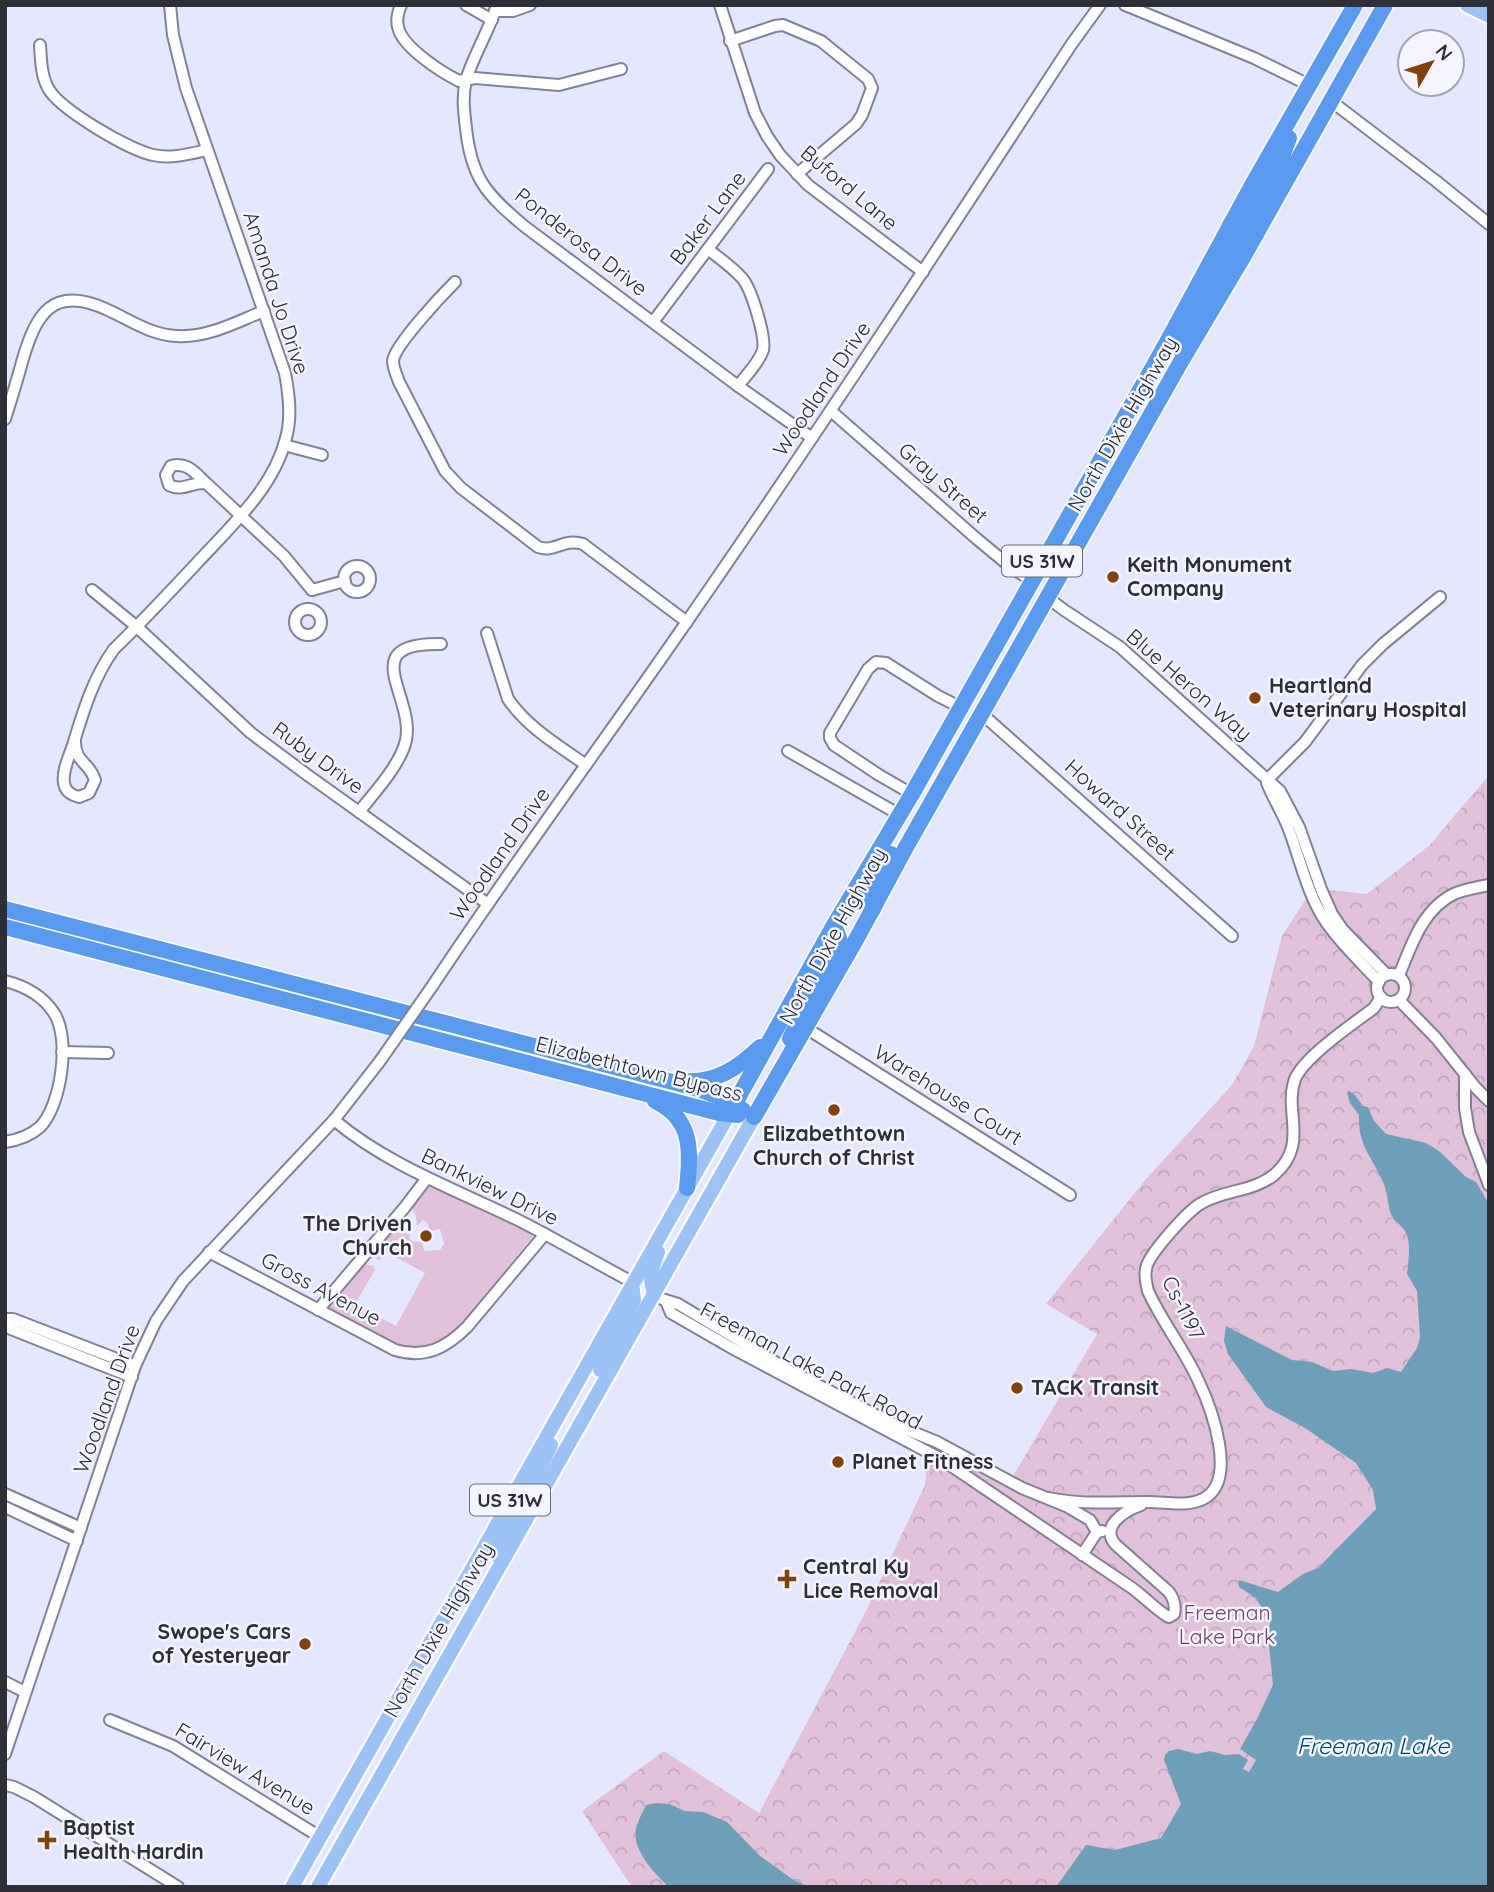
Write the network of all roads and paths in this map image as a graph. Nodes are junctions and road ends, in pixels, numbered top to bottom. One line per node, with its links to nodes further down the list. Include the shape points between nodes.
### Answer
1 (170, 5): 20 (street, Amanda Jo Drive, via 177,57)
2 (401, 5): 16 (street, via 397,25 403,40 457,80)
3 (466, 5): 11 (street)
4 (530, 5): 11 (street)
5 (720, 5): 13 (street, Buford Lane)
6 (1100, 5): 27 (street, Woodland Drive)
7 (1125, 5): 17 (street)
8 (1355, 5): 17 (highway, North Dixie Highway / US 31W)
9 (1385, 5): 18 (highway, North Dixie Highway / US 31W)
10 (1467, 5): 12 (main road)
11 (495, 12): 16 (street, Ponderosa Drive)
12 (1489, 16)
13 (730, 41): 22 (street, Buford Lane, via 755,113 773,146); 22 (street, via 783,25 821,41 869,79 873,88 856,124)
14 (40, 45): 20 (street, via 47,87 78,117 153,155)
15 (621, 69): 16 (street, via 559,85)
16 (466, 81): 30 (street, Ponderosa Drive, via 468,150 481,183 524,226)
17 (1309, 85): 19 (highway, North Dixie Highway / US 31W)
18 (1331, 101): 23 (street); 26 (highway, North Dixie Highway / US 31W)
19 (1298, 105): 24 (highway, North Dixie Highway / US 31W); 26 (highway, via 1271,183 1243,232)
20 (207, 149): 29 (street, Amanda Jo Drive)
21 (768, 169): 25 (street, Baker Lane)
22 (797, 174): 27 (street, Buford Lane)
23 (1489, 224)
24 (1230, 225): 31 (highway, North Dixie Highway / US 31W); 33 (highway, via 1231,249 1184,339)
25 (708, 249): 30 (street, Baker Lane); 32 (street, via 741,276 762,331 762,353)
26 (1242, 259): 33 (highway, North Dixie Highway / US 31W)
27 (923, 272): 34 (street, Woodland Drive)
28 (455, 282): 48 (street, via 399,346 393,361 399,383 444,471 538,547 567,541 583,544)
29 (264, 312): 35 (street, via 211,332 179,336 152,331 87,302 61,302 35,324); 37 (street, Amanda Jo Drive, via 288,388 289,424)
30 (653, 322): 32 (street, Ponderosa Drive)
31 (1166, 344): 41 (highway, North Dixie Highway / US 31W); 46 (highway, via 1158,378 1054,569)
32 (738, 386): 36 (street, Ponderosa Drive)
33 (1161, 397): 46 (highway, North Dixie Highway / US 31W)
34 (831, 411): 36 (street, Woodland Drive); 41 (street, Gray Street, via 977,539)
35 (5, 419)
36 (812, 438): 48 (street, Woodland Drive)
37 (284, 445): 38 (street); 40 (street, Amanda Jo Drive, via 264,486)
38 (322, 455)
39 (206, 483): 40 (street)
40 (241, 514): 44 (street); 49 (street, Amanda Jo Drive)
41 (1031, 580): 52 (highway, North Dixie Highway / US 31W); 62 (highway, via 1037,598 947,761)
42 (345, 581): 44 (street)
43 (92, 590): 49 (street, Ruby Drive)
44 (312, 590): 47 (street)
45 (1440, 597): 58 (street, via 1362,665 1305,742)
46 (1048, 598): 53 (highway, North Dixie Highway / US 31W); 58 (street, Blue Heron Way, via 1120,648)
47 (309, 609)
48 (687, 622): 57 (street, Woodland Drive)
49 (137, 627): 54 (street, Amanda Jo Drive, via 102,666); 60 (street, Ruby Drive, via 251,733)
50 (487, 633): 57 (street, via 514,708)
51 (441, 644): 60 (street, via 412,645 395,658 406,741)
52 (960, 707): 56 (highway, North Dixie Highway / US 31W); 59 (street, via 880,662 871,665 839,716 829,735 834,745)
53 (982, 714): 62 (highway, North Dixie Highway / US 31W); 69 (street, Howard Street)
54 (75, 739): 54 (street, Amanda Jo Drive, via 63,779 68,792 79,797 89,793 95,780 75,752)
55 (788, 751): 61 (street)
56 (930, 762): 59 (highway, North Dixie Highway / US 31W); 66 (highway, via 926,791 867,895)
57 (586, 765): 64 (street, Woodland Drive)
58 (1266, 780): 70 (street, Blue Heron Way, via 1280,791 1298,827 1332,914)
59 (912, 794): 61 (highway, North Dixie Highway / US 31W)
60 (359, 812): 64 (street, Ruby Drive)
61 (900, 814): 67 (highway, North Dixie Highway / US 31W)
62 (921, 821): 66 (highway, North Dixie Highway / US 31W)
63 (1489, 885): 70 (street, via 1439,904 1420,929 1400,973)
64 (488, 904): 85 (street, Woodland Drive, bridge)
65 (5, 909): 80 (highway, Elizabethtown Bypass)
66 (873, 909): 74 (highway, North Dixie Highway / US 31W)
67 (834, 925): 75 (highway, North Dixie Highway / US 31W); 78 (highway, via 837,946 791,1034)
68 (5, 927): 81 (highway, Elizabethtown Bypass)
69 (1232, 936)
70 (1387, 978): 72 (street, via 1378,992); 73 (street, via 1402,980 1405,986)
71 (5, 981): 76 (street, via 33,992 54,1013)
72 (1381, 998): 73 (street); 105 (street, Cs-1197, via 1296,1078 1294,1138 1282,1166 1261,1183 1199,1205 1171,1232 1147,1266 1152,1300 1208,1402 1221,1464 1218,1482 1201,1500)
73 (1399, 1000): 79 (street)
74 (806, 1028): 78 (highway, North Dixie Highway / US 31W); 90 (street, Warehouse Court)
75 (772, 1035): 80 (highway, via 744,1062 720,1076 693,1082); 83 (highway, US 31W)
76 (62, 1052): 77 (street); 86 (street, via 57,1091 48,1115 32,1134)
77 (108, 1053)
78 (787, 1061): 84 (highway, North Dixie Highway / US 31W)
79 (1465, 1074): 82 (street); 88 (street, via 1469,1132)
80 (646, 1075): 83 (highway, Elizabethtown Bypass, via 705,1092)
81 (630, 1090): 83 (highway, Elizabethtown Bypass, via 719,1113); 89 (highway, via 664,1106 681,1122 689,1147)
82 (1489, 1101)
83 (732, 1109): 84 (highway, Elizabethtown Bypass); 89 (main road, North Dixie Highway / US 31W)
84 (754, 1118): 94 (main road, North Dixie Highway / US 31W)
85 (334, 1120): 87 (street, Bankview Drive, via 391,1160); 92 (street, Woodland Drive)
86 (5, 1142)
87 (427, 1178): 91 (street, Bankview Drive); 95 (street)
88 (1489, 1185)
89 (686, 1190): 93 (main road, North Dixie Highway / US 31W); 94 (main road, via 686,1205 653,1266 650,1282)
90 (1070, 1195)
91 (545, 1234): 93 (street, Bankview Drive); 95 (street, Gross Avenue, via 455,1339 433,1351 395,1350)
92 (209, 1252): 95 (street, Gross Avenue); 99 (street, Woodland Drive, via 156,1321)
93 (634, 1283): 98 (main road, North Dixie Highway / US 31W); 100 (main road, via 634,1300 594,1381)
94 (660, 1297): 100 (main road, North Dixie Highway / US 31W); 103 (street, Freeman Lake Park Road, via 787,1369); 112 (street, Freeman Lake Park Road, via 671,1313 730,1347 942,1459)
95 (318, 1310)
96 (5, 1319): 99 (street)
97 (5, 1325): 99 (street)
98 (590, 1360): 101 (main road, North Dixie Highway / US 31W); 104 (main road, via 592,1370 534,1481)
99 (134, 1371): 107 (street, Woodland Drive)
100 (596, 1395): 104 (main road, North Dixie Highway / US 31W)
101 (517, 1488): 111 (main road, North Dixie Highway / US 31W); 114 (main road, via 518,1506 452,1635)
102 (5, 1494): 107 (street)
103 (1048, 1498): 105 (street, Cs-1197); 109 (street, via 1090,1520)
104 (537, 1500): 114 (main road, North Dixie Highway / US 31W)
105 (1147, 1502): 108 (street, via 1132,1508)
106 (5, 1507): 110 (street)
107 (81, 1528): 110 (street, Woodland Drive)
108 (1111, 1528): 109 (street); 112 (street, Freeman Lake Park Road, via 1116,1545 1169,1592 1174,1614 1164,1616)
109 (1097, 1532): 112 (street)
110 (77, 1541): 116 (street, Woodland Drive)
111 (486, 1544): 113 (main road, North Dixie Highway / US 31W); 114 (main road, via 486,1557 446,1630 443,1641)
112 (1082, 1555)
113 (429, 1644): 118 (main road, North Dixie Highway / US 31W); 120 (main road, via 430,1670 380,1761)
114 (451, 1651): 120 (main road, North Dixie Highway / US 31W)
115 (5, 1682): 116 (street)
116 (25, 1692): 119 (street, Woodland Drive)
117 (110, 1720): 122 (street, Fairview Avenue, via 189,1755)
118 (378, 1735): 122 (main road, North Dixie Highway / US 31W); 125 (main road, via 377,1745)
119 (5, 1754)
120 (381, 1775): 126 (main road, North Dixie Highway / US 31W)
121 (5, 1785): 123 (street, via 34,1797)
122 (320, 1837): 124 (main road, North Dixie Highway / US 31W)
123 (178, 1887)
124 (292, 1887)
125 (303, 1887)
126 (318, 1887)

